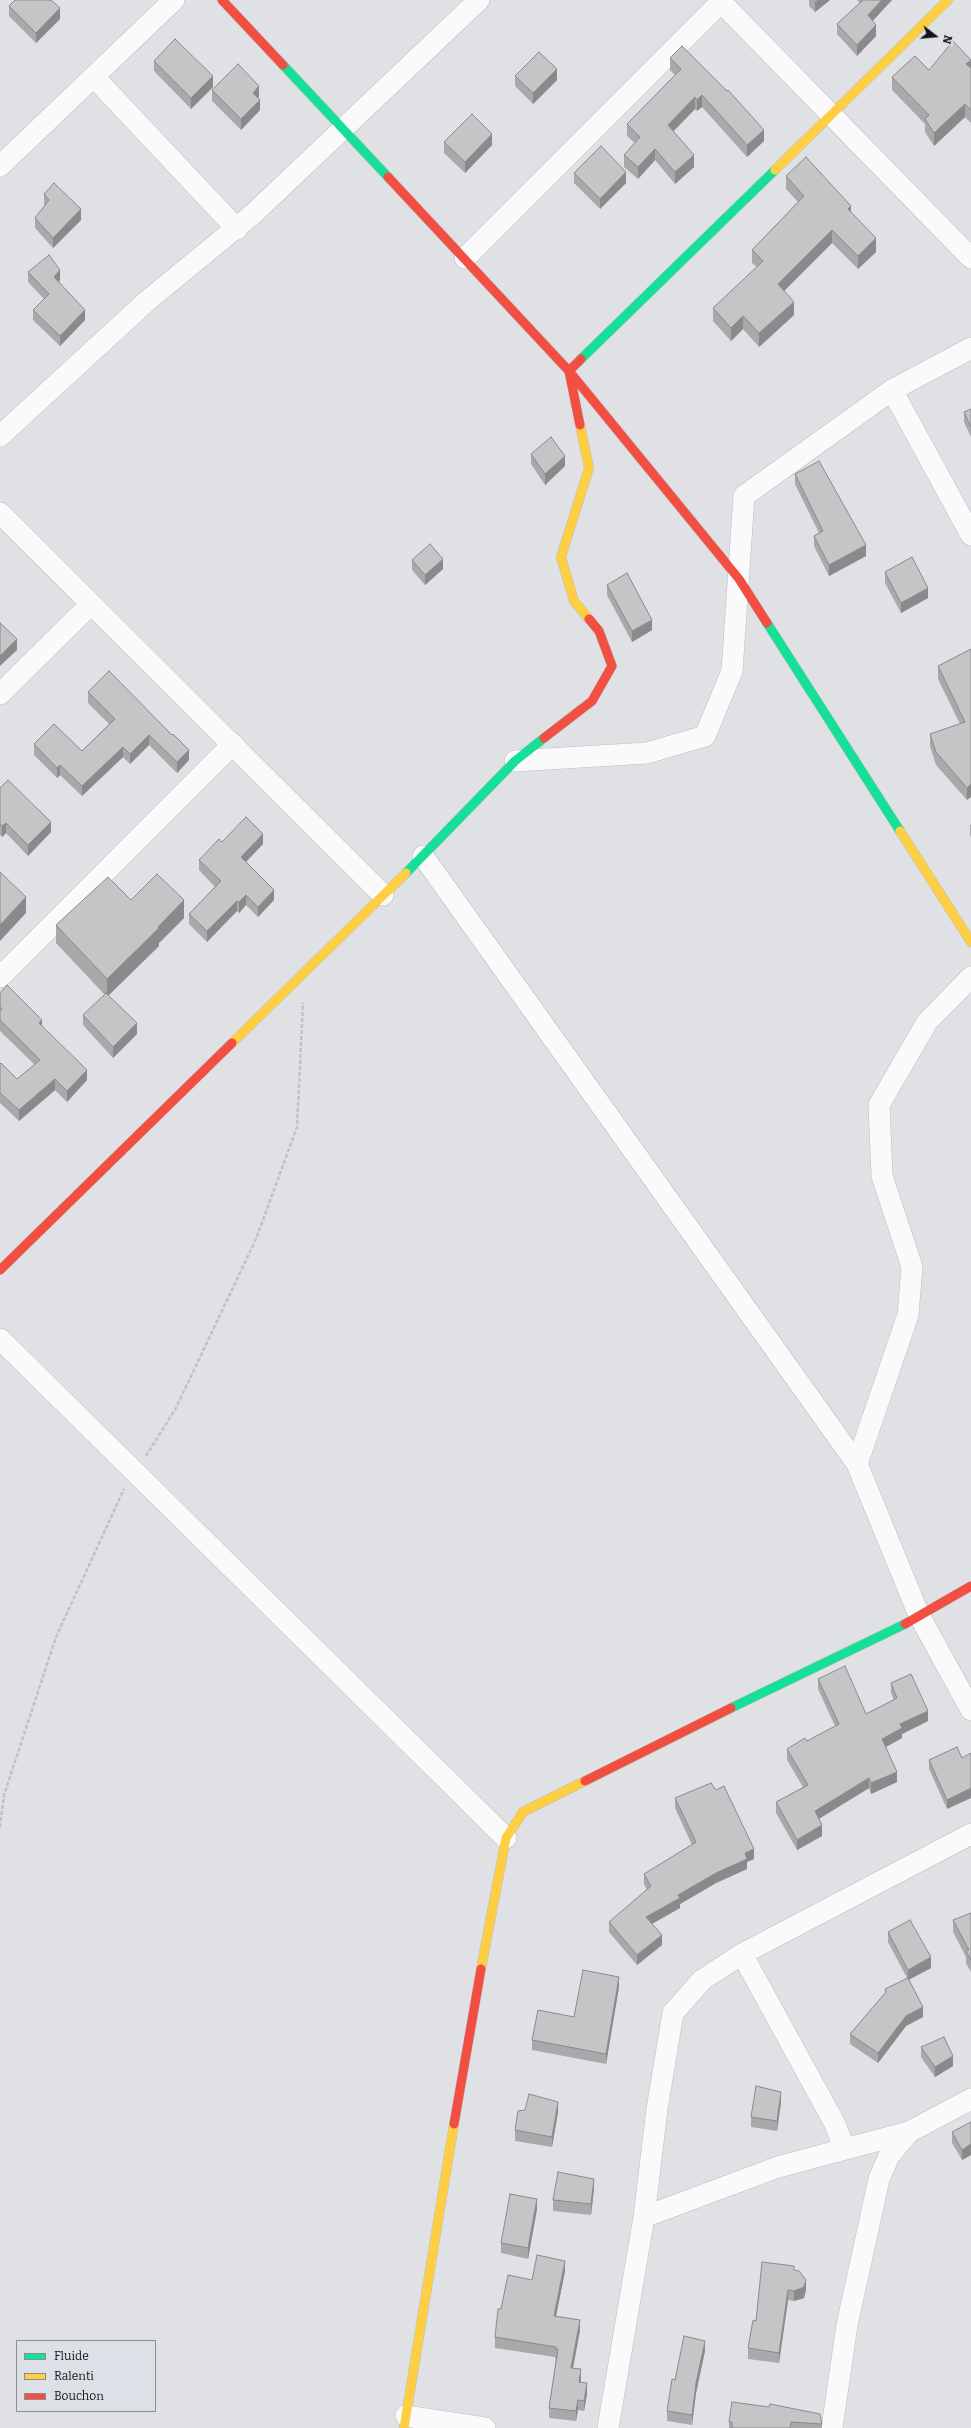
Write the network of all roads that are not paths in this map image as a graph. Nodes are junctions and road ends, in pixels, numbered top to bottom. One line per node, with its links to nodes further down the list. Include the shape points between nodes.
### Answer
1 (174, 0): 6 (street)
2 (222, 0): 8 (street)
3 (479, 0): 8 (street)
4 (948, 0): 7 (street)
5 (720, 1): 7 (street); 11 (street)
6 (94, 77): 9 (street); 10 (street)
7 (831, 114): 12 (street); 14 (street)
8 (344, 128): 10 (street); 11 (street)
9 (0, 166)
10 (237, 229): 16 (street, via 147,301)
11 (465, 258): 14 (street)
12 (971, 258)
13 (971, 348): 15 (street)
14 (569, 370): 19 (street); 23 (street, via 589,468 560,557 574,601 599,630 612,666 592,701)
15 (892, 390): 18 (street); 19 (street, via 744,496)
16 (0, 436)
17 (0, 513): 20 (street)
18 (971, 536)
19 (739, 580): 23 (street, via 732,671 705,736 647,752); 26 (street)
20 (90, 605): 21 (street); 22 (street)
21 (0, 694)
22 (233, 744): 25 (street); 27 (street)
23 (515, 761): 24 (street)
24 (423, 856): 25 (street); 31 (street)
25 (383, 895): 29 (street)
26 (971, 942)
27 (0, 977)
28 (971, 977): 31 (street, via 926,1022 879,1105 882,1176 912,1267 908,1315)
29 (0, 1270)
30 (0, 1339): 36 (street)
31 (857, 1464): 33 (street)
32 (971, 1586): 33 (street)
33 (919, 1615): 34 (street); 36 (street, via 523,1812)
34 (971, 1710)
35 (971, 1834): 37 (street)
36 (506, 1838): 42 (street, via 462,2077)
37 (742, 1954): 40 (street, via 831,2117); 41 (street, via 702,1980 673,2013)
38 (971, 2099): 39 (street)
39 (909, 2132): 40 (street); 45 (street, via 889,2156 879,2179 847,2324)
40 (844, 2148): 41 (street, via 778,2167)
41 (644, 2217): 44 (street)
42 (405, 2422): 43 (street)
43 (485, 2428)
44 (608, 2428)
45 (832, 2428)

